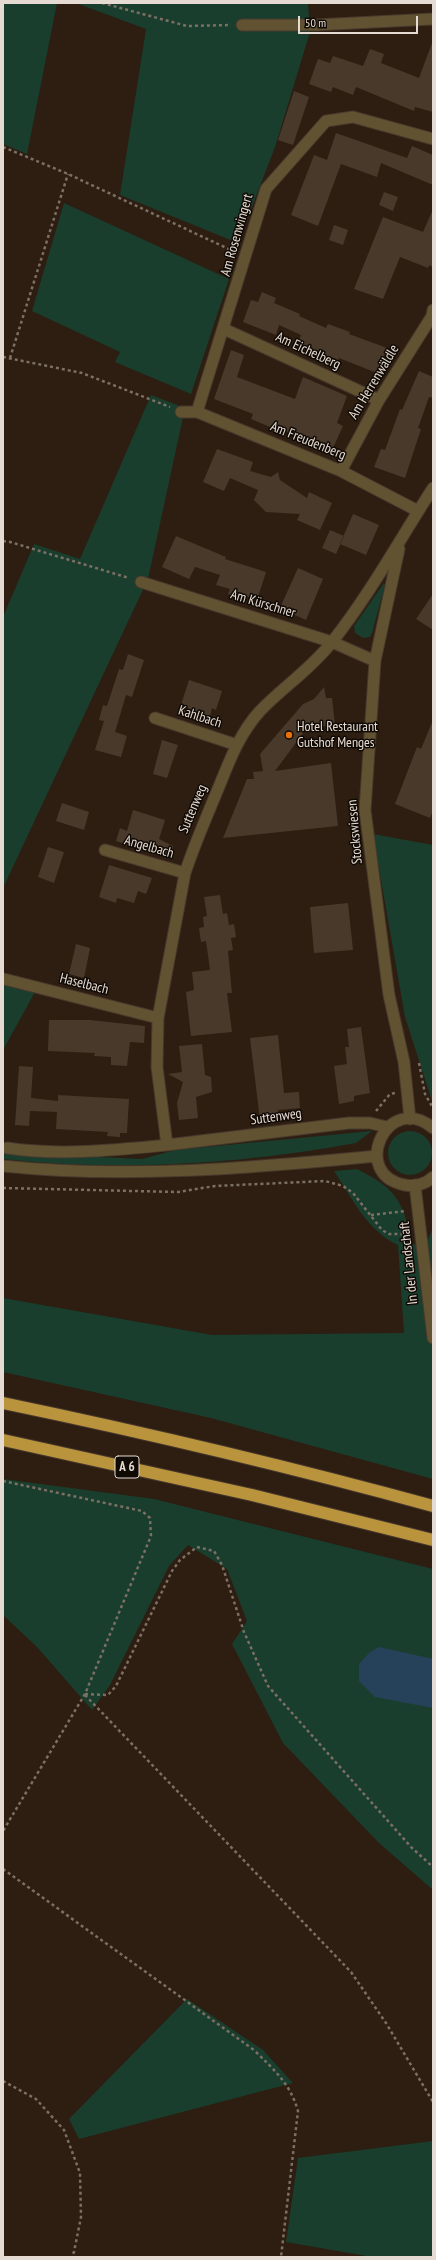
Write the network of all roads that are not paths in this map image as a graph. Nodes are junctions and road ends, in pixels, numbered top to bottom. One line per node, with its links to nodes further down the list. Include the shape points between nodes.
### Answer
1 (433, 19): 2 (street, via 315,25)
2 (242, 25)
3 (433, 139): 5 (street, Am Rosenwingert, via 353,118 326,121 266,189)
4 (433, 310): 6 (street, Am Herrenwäldle, via 432,316)
5 (224, 329): 6 (street, Am Eichelberg); 8 (street, Am Rosenwingert)
6 (379, 400): 9 (street, Am Herrenwäldle)
7 (181, 412): 8 (street, Am Freudenberg)
8 (197, 412): 9 (street, Am Freudenberg)
9 (341, 471): 11 (street, Am Freudenberg)
10 (433, 488): 11 (street)
11 (418, 511): 12 (street)
12 (400, 543): 14 (street, Suttenweg); 15 (street, Stockswiesen)
13 (141, 582): 14 (street, Am Kürschner)
14 (332, 642): 15 (street, Am Kürschner); 17 (street, Suttenweg, via 260,711)
15 (375, 661): 22 (street, Stockswiesen, via 365,810 389,995 404,1062)
16 (155, 718): 17 (street, Kahlbach)
17 (236, 745): 19 (street, Suttenweg, via 192,852)
18 (105, 850): 19 (street, Angelbach)
19 (186, 873): 21 (street, Suttenweg)
20 (4, 980): 21 (street, Haselbach)
21 (158, 1018): 25 (street, Suttenweg, via 157,1067)
22 (410, 1119): 23 (street, via 398,1121); 24 (street, via 419,1120)
23 (387, 1127): 25 (street, Suttenweg, via 370,1123 349,1123); 27 (street, via 376,1147)
24 (433, 1128)
25 (167, 1145): 26 (street, Suttenweg, via 109,1151 28,1151)
26 (7, 1148)
27 (377, 1156): 28 (street, via 175,1171 83,1172); 30 (street, via 381,1170 388,1178 398,1184)
28 (3, 1166)
29 (433, 1177): 30 (street)
30 (415, 1185): 31 (street, In der Landschaft)
31 (433, 1338)
32 (3, 1403): 34 (highway, via 158,1436)
33 (3, 1440): 35 (highway, A 6, via 252,1495)
34 (433, 1506)
35 (429, 1539)

